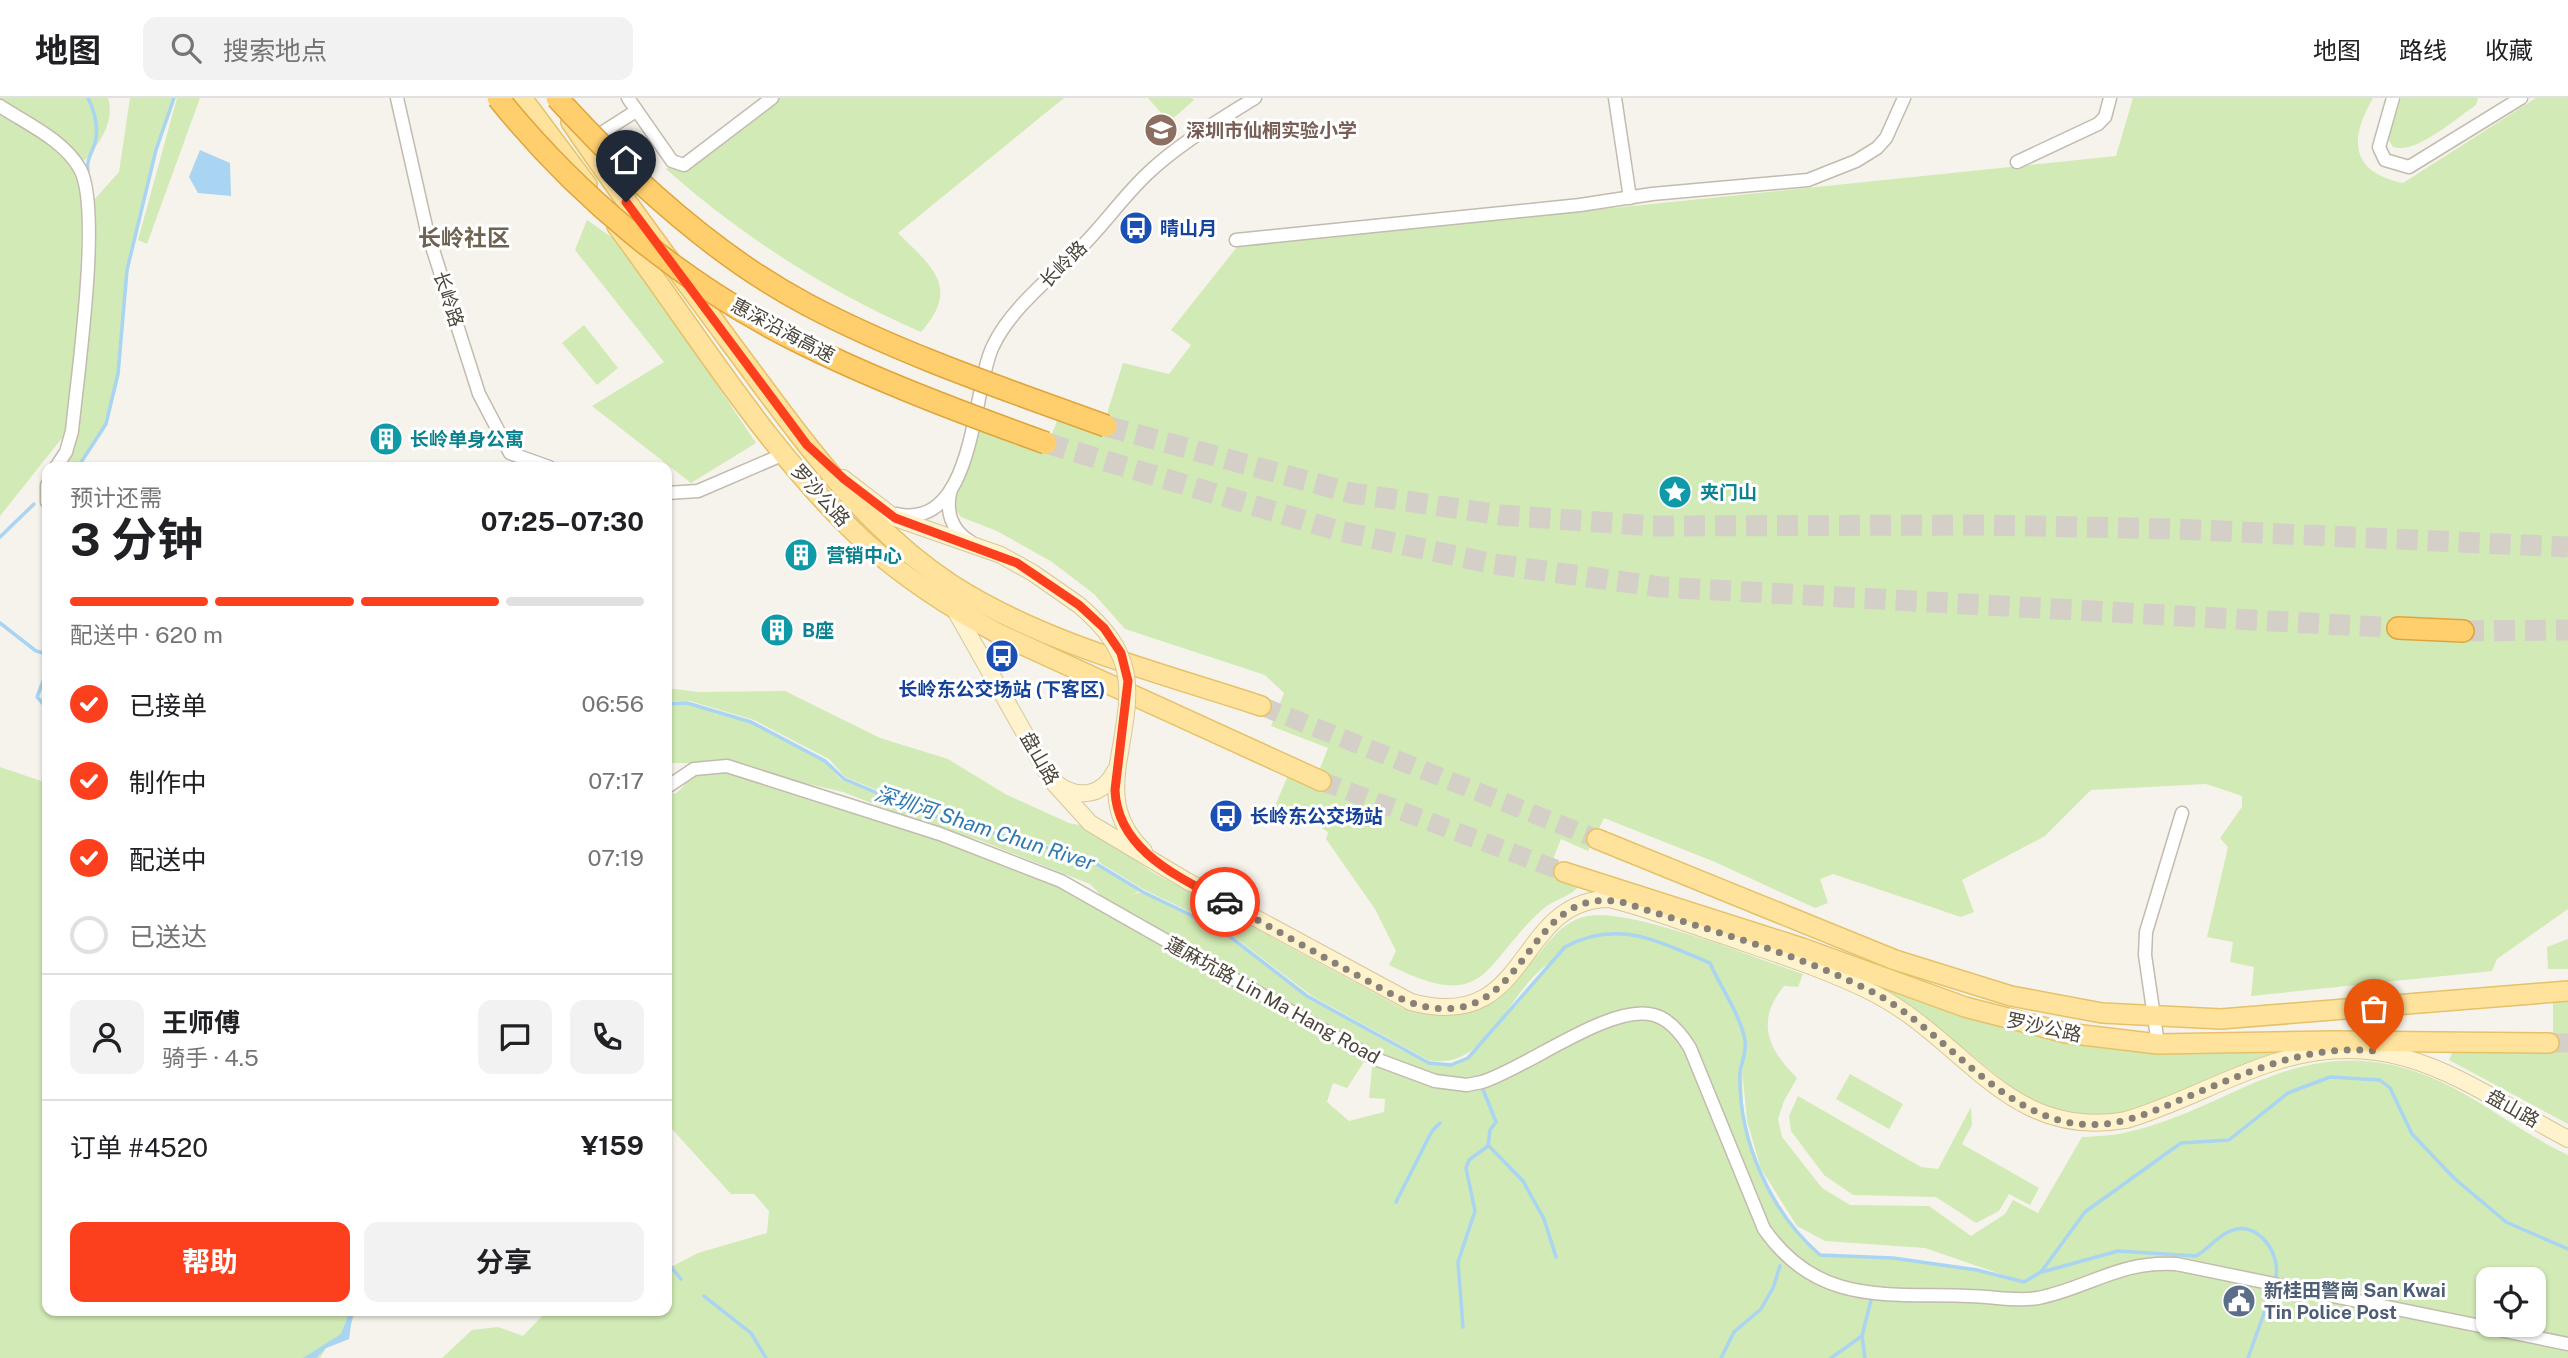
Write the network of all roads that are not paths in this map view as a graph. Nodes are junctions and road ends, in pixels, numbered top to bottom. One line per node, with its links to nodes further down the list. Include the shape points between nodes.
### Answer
1 (397, 98): 24 (street, 长岭路, via 427,231 479,394 510,453)
2 (498, 98): 20 (highway, 惠深沿海高速, bridge, via 527,135 588,195 663,256 744,311 845,363)
3 (522, 98): 22 (main road, 罗沙公路)
4 (556, 98): 15 (main road, 罗沙公路); 19 (highway, 惠深沿海高速, bridge, via 683,218 761,277 805,303 942,365)
5 (628, 98): 14 (street)
6 (772, 98): 14 (street, via 684,165 672,161)
7 (1255, 98): 25 (street, 长岭路, via 1147,174 1000,334 987,359 977,420)
8 (1615, 98): 17 (street)
9 (1904, 98): 17 (street, via 1877,148 1824,176)
10 (2110, 98): 16 (street, via 2098,124)
11 (2393, 98): 12 (street, via 2379,147 2392,165 2409,167)
12 (2521, 98)
13 (0, 106): 23 (street, via 61,147 79,167 88,192 86,290 72,431)
14 (636, 111): 15 (street)
15 (585, 143): 21 (main road, 罗沙公路)
16 (2017, 162)
17 (1630, 198): 18 (street)
18 (1236, 240)
19 (1107, 426)
20 (1046, 443)
21 (807, 445): 27 (main road); 32 (main road, 罗沙公路, via 848,496 891,538 987,605 1057,636)
22 (784, 454): 26 (street, via 698,491); 29 (main road, 罗沙公路, via 809,486 869,545)
23 (59, 462)
24 (535, 462)
25 (952, 485): 27 (street, 长岭路, via 919,514 904,515); 28 (street, 长岭路, via 948,507 955,527 966,539)
26 (672, 493)
27 (878, 506): 28 (main road, via 903,522)
28 (992, 552): 33 (main road, 盘山路, bridge, via 1025,568 1079,605 1113,640 1126,667 1127,704)
29 (949, 605): 34 (main road, 盘山路, via 965,623); 35 (main road, 罗沙公路, via 1034,650)
30 (2398, 628): 31 (highway)
31 (2463, 631)
32 (1262, 706)
33 (1118, 764): 34 (main road, via 1108,784 1087,794 1071,792); 39 (main road, 盘山路, via 1116,804 1123,826 1141,848)
34 (1051, 780): 39 (main road, 盘山路, via 1090,823)
35 (1321, 781)
36 (672, 784): 46 (street, 蓮麻坑路 Lin Ma Hang Road, via 694,769 727,766 989,852 1060,881 1373,1058 1435,1081 1482,1082 1602,1023 1631,1014 1655,1015 1690,1048 1764,1229 1780,1252 1809,1276 1830,1284 1884,1294 2031,1299 2147,1263 2176,1265)
37 (2182, 813): 42 (street, via 2146,932)
38 (1597, 839): 42 (main road, 罗沙公路, via 1944,977 2011,996)
39 (1172, 872): 45 (main road, 盘山路, via 1390,993 1433,1008 1452,1009 1491,994 1518,969 1562,912 1592,900 1625,903 1820,969 1876,995 1924,1024 2018,1103 2039,1114 2080,1124 2126,1120 2274,1062 2330,1050 2389,1053 2451,1074)
40 (1564, 872): 44 (main road, 罗沙公路, via 2004,1018 2095,1038)
41 (2568, 991): 42 (main road, 罗沙公路, via 2300,1015)
42 (2153, 1018): 44 (street)
43 (2549, 1043): 44 (main road, 罗沙公路)
44 (2158, 1044)
45 (2568, 1139)
46 (2568, 1345)

